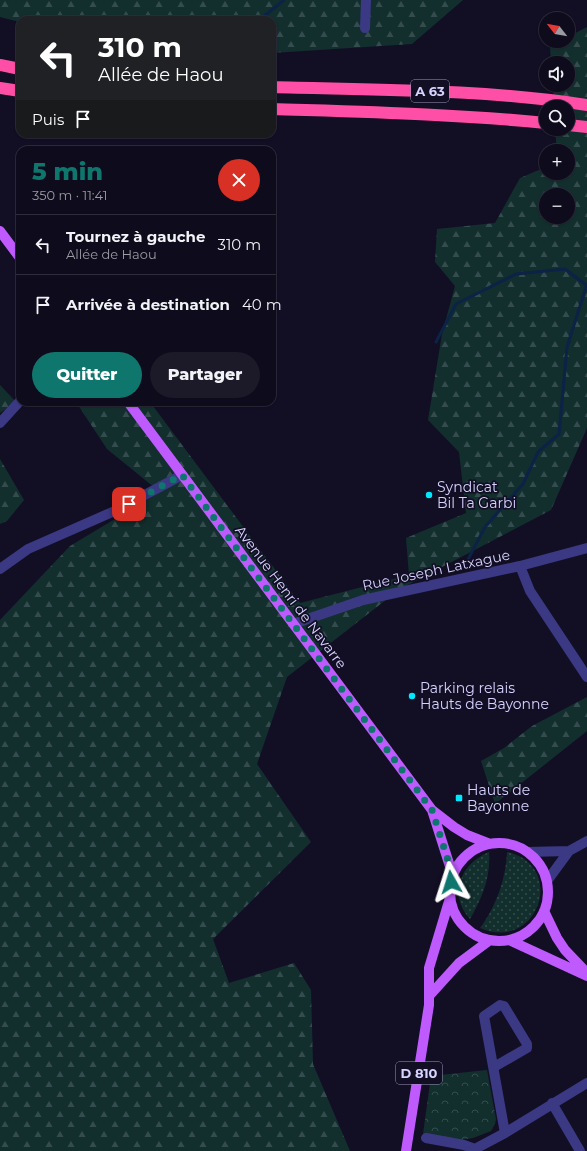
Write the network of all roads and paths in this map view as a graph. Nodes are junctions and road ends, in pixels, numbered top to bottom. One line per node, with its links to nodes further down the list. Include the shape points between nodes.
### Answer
1 (366, 0): 2 (street)
2 (365, 28)
3 (0, 65): 4 (highway)
4 (16, 68)
5 (276, 87): 8 (highway, A 63, via 510,96)
6 (0, 88): 7 (highway)
7 (16, 90)
8 (587, 105)
9 (276, 110): 10 (highway, A 63, via 430,114)
10 (539, 122)
11 (575, 126): 12 (highway)
12 (587, 128)
13 (0, 231): 14 (main road)
14 (16, 253)
15 (16, 405): 17 (street)
16 (131, 406): 18 (main road, Avenue Henri de Navarre)
17 (0, 423)
18 (182, 475): 21 (street, via 117,510 28,549); 22 (main road, Avenue Henri de Navarre)
19 (587, 548): 20 (street, Rue Joseph Latxague)
20 (520, 566): 22 (street, Rue Joseph Latxague, via 363,600); 23 (street, via 530,591)
21 (0, 569)
22 (294, 624): 24 (main road, Avenue Henri de Navarre)
23 (587, 677)
24 (432, 810): 26 (main road, Avenue Henri de Navarre, via 467,835); 29 (main road, Avenue Henri de Navarre)
25 (587, 841): 27 (street)
26 (490, 844): 28 (main road, via 503,843); 29 (main road, via 474,850 461,861)
27 (569, 851): 28 (street); 30 (street)
28 (527, 852): 30 (main road, via 543,870)
29 (453, 876): 31 (main road)
30 (547, 881): 32 (main road)
31 (450, 896): 33 (main road, via 459,921 469,931); 36 (main road, D 810, via 429,968)
32 (544, 911): 34 (main road, via 536,924 524,934); 35 (main road, via 565,950)
33 (490, 940): 34 (main road); 36 (main road, via 459,963)
34 (509, 940): 35 (main road)
35 (587, 975)
36 (430, 995): 43 (main road, D 810)
37 (494, 1067): 37 (street, via 484,1016 500,1005 504,1006 527,1048); 40 (street)
38 (587, 1083): 39 (street)
39 (552, 1103): 40 (street); 44 (street)
40 (505, 1133): 42 (street)
41 (426, 1138): 42 (street, via 464,1145)
42 (475, 1150)
43 (406, 1151)
44 (580, 1151)

